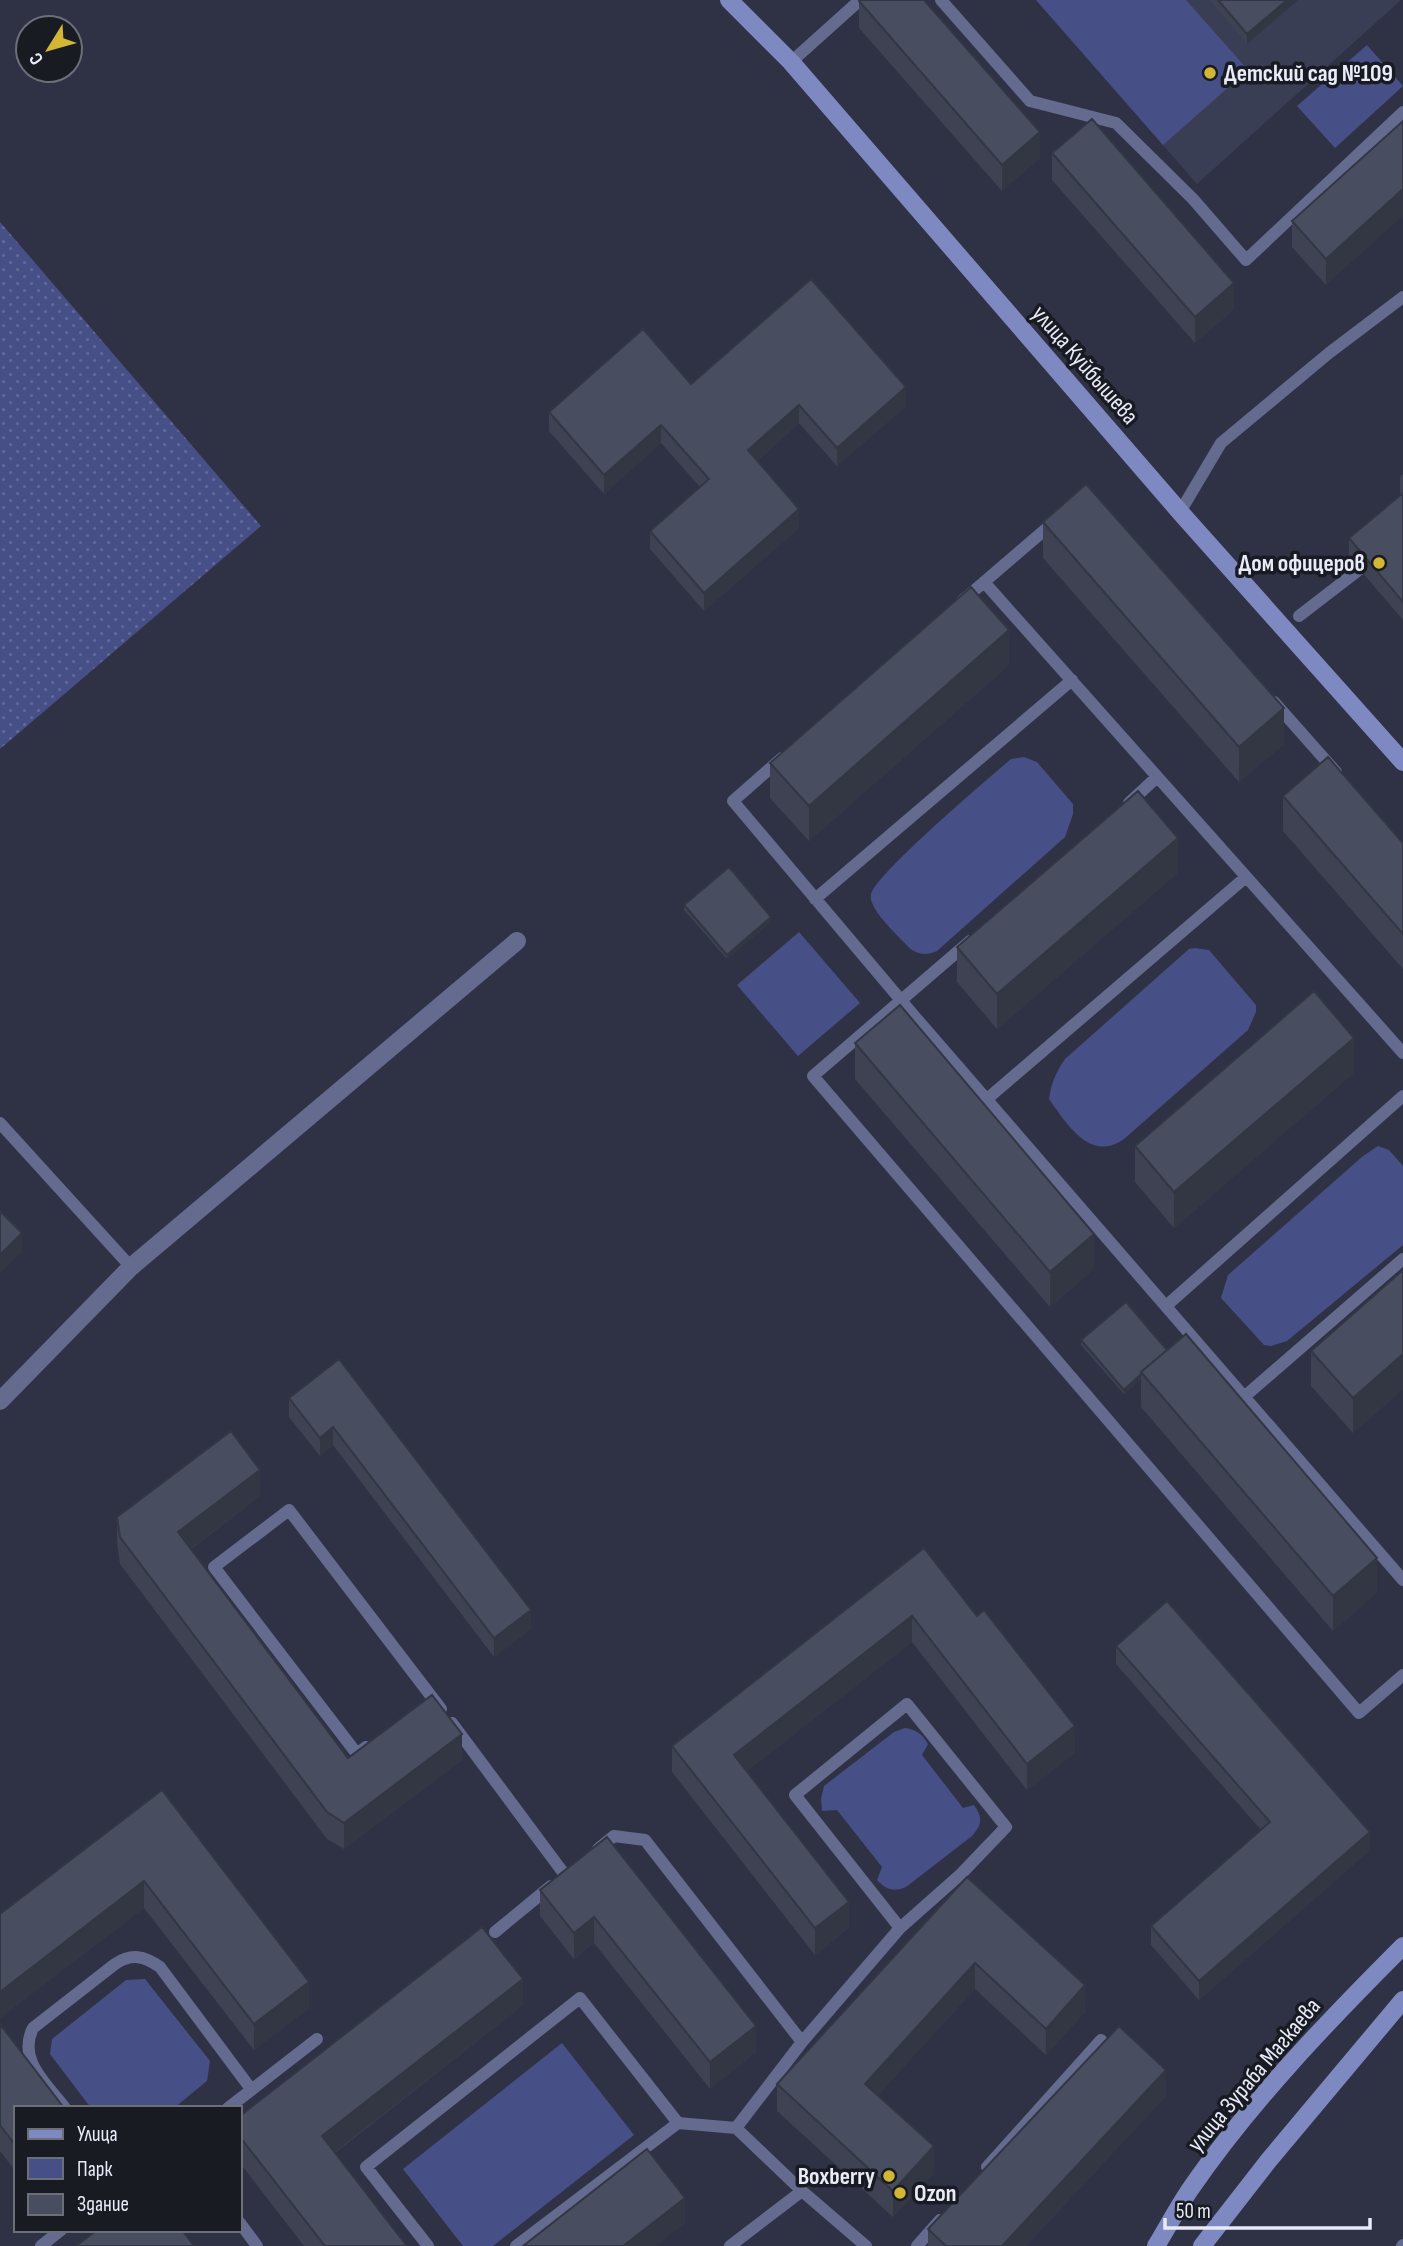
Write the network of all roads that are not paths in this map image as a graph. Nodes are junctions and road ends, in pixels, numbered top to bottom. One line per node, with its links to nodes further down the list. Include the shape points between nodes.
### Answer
1 (729, 0): 4 (street, улица Куйбышева)
2 (860, 0): 4 (lane)
3 (941, 0): 5 (lane, via 1030,101 1116,123 1193,199 1246,260)
4 (790, 62): 7 (street, улица Куйбышева)
5 (1403, 112)
6 (1403, 297): 7 (lane, via 1221,443)
7 (1180, 512): 16 (street, улица Куйбышева)
8 (1059, 517): 10 (lane)
9 (1360, 569): 12 (lane)
10 (984, 582): 11 (lane); 13 (lane)
11 (949, 612)
12 (1299, 616)
13 (1072, 680): 17 (lane); 21 (lane)
14 (1264, 691): 18 (lane)
15 (794, 747): 21 (lane, via 733,802)
16 (1403, 762)
17 (1157, 778): 19 (lane); 20 (lane)
18 (1348, 785)
19 (1120, 811)
20 (1246, 877): 25 (lane); 27 (lane)
21 (815, 899): 24 (lane)
22 (978, 933): 24 (lane)
23 (517, 942): 30 (street)
24 (901, 1000): 27 (lane); 35 (lane, via 813,1076 1359,1713)
25 (1403, 1053)
26 (1403, 1096): 31 (lane)
27 (987, 1100): 31 (lane)
28 (0, 1123): 30 (lane)
29 (1403, 1259): 32 (lane)
30 (131, 1267): 33 (street)
31 (1166, 1306): 32 (lane)
32 (1244, 1397): 34 (lane)
33 (0, 1401)
34 (1403, 1580)
35 (1403, 1675)
36 (378, 1738): 37 (lane, via 356,1754 215,1567 289,1510 427,1701)
37 (575, 1867): 39 (lane); 44 (lane, via 614,1836 645,1840)
38 (900, 1928): 38 (lane, via 1006,1827 907,1704 795,1795); 44 (lane)
39 (495, 1932)
40 (1403, 1945): 62 (street, улица Зураба Магкаева, via 1299,2054 1234,2132)
41 (1403, 2000): 63 (street)
42 (317, 2039): 45 (lane)
43 (1101, 2040): 50 (lane)
44 (802, 2042): 49 (lane)
45 (251, 2089): 46 (lane, via 160,1967 136,1956 125,1958 94,1980 33,2028 27,2039 32,2065); 47 (lane)
46 (63, 2106)
47 (230, 2106)
48 (678, 2123): 49 (lane); 57 (lane, via 580,1998 366,2167); 58 (lane)
49 (736, 2128): 51 (lane)
50 (981, 2174)
51 (802, 2191): 59 (lane); 60 (lane)
52 (944, 2215): 61 (lane)
53 (242, 2226): 56 (lane)
54 (58, 2232): 55 (lane)
55 (41, 2246)
56 (257, 2246)
57 (428, 2246)
58 (516, 2246)
59 (730, 2246)
60 (866, 2246)
61 (917, 2246)
62 (1156, 2246)
63 (1202, 2246)

